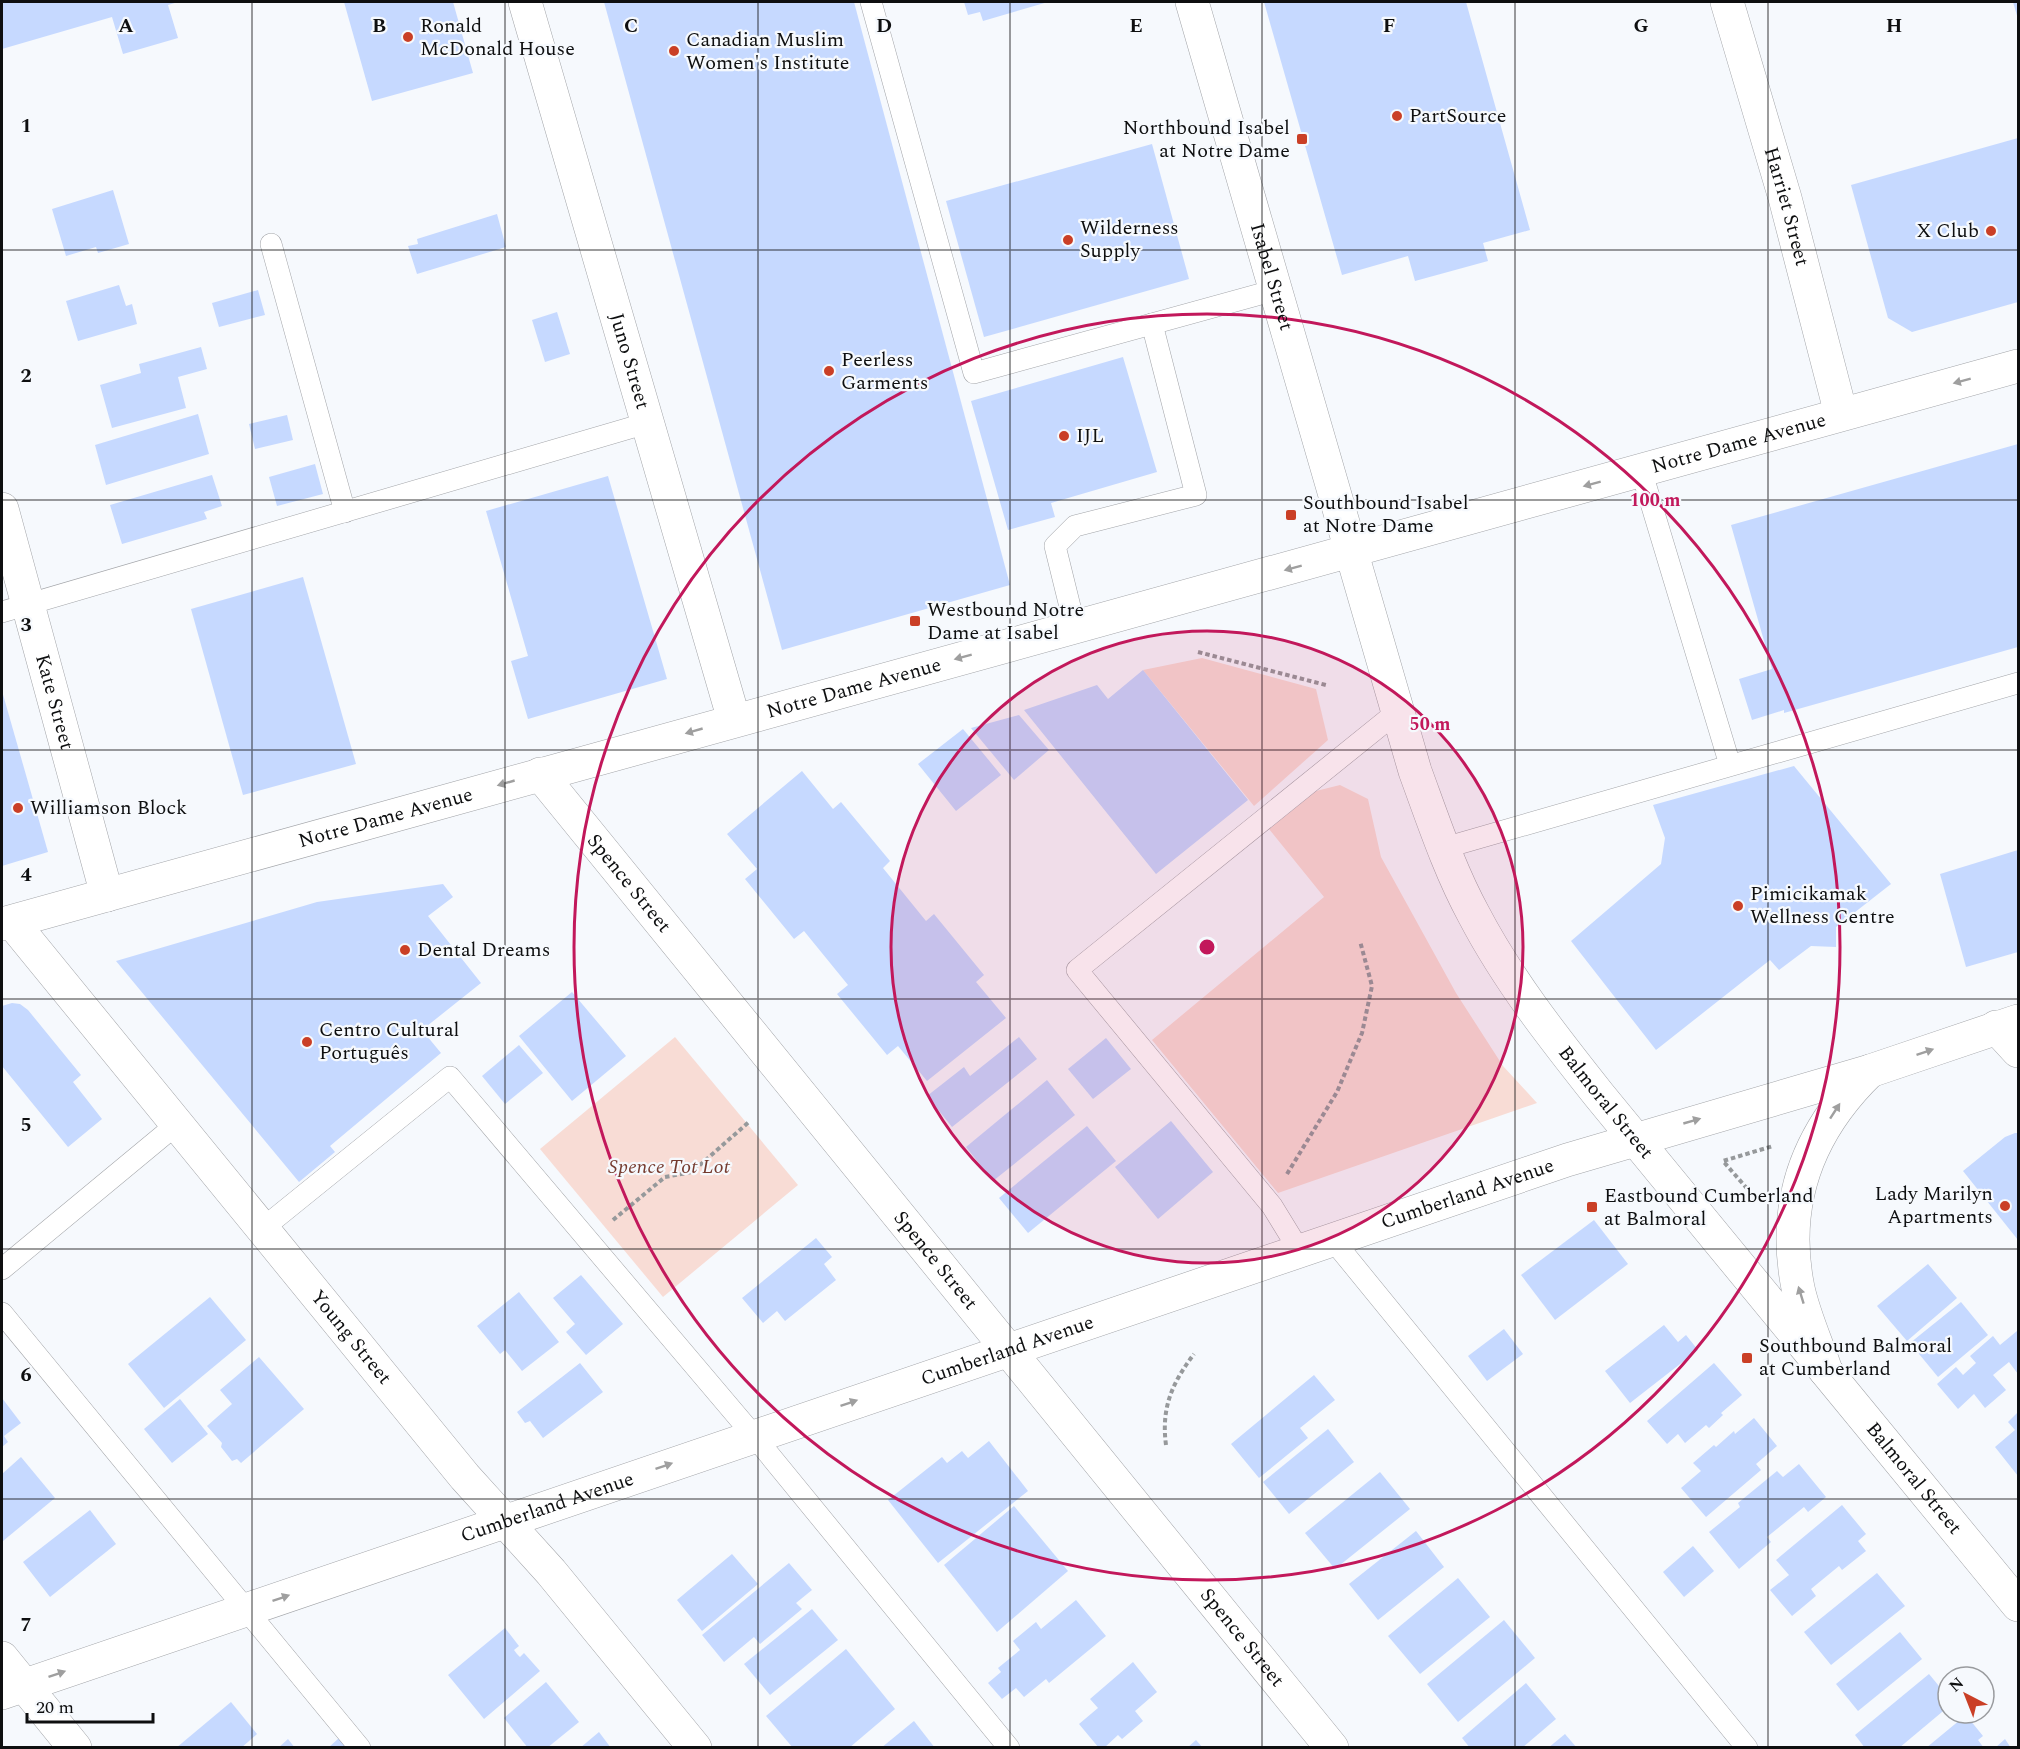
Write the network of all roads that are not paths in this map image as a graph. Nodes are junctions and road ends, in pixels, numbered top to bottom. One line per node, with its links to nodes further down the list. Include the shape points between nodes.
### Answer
1 (525, 2): 10 (main road, Juno Street)
2 (871, 2): 7 (lane, via 974,373)
3 (1192, 2): 6 (main road, Isabel Street)
4 (1727, 2): 9 (main road, Harriet Street, via 1785,198)
5 (271, 244): 13 (lane)
6 (1275, 290): 7 (lane); 14 (main road, Isabel Street)
7 (1152, 324): 16 (lane, via 1196,495 1075,526 1055,546)
8 (2019, 366): 9 (main road, Notre Dame Avenue, one-way to 9)
9 (1841, 414): 11 (main road, Notre Dame Avenue)
10 (647, 423): 13 (lane); 19 (main road, Juno Street)
11 (1641, 470): 14 (main road, Notre Dame Avenue, one-way to 14); 20 (lane)
12 (2, 509): 15 (main road, Kate Street)
13 (345, 512): 15 (lane)
14 (1350, 552): 16 (main road, Notre Dame Avenue, one-way to 16); 18 (main road, Balmoral Street)
15 (14, 608): 23 (main road, Kate Street)
16 (1076, 627): 19 (main road, Notre Dame Avenue, one-way to 19)
17 (2019, 683): 20 (lane)
18 (1397, 712): 22 (main road, Balmoral Street); 32 (lane, via 1077,970 1272,1206)
19 (734, 720): 21 (main road, Notre Dame Avenue, one-way to 21)
20 (1730, 765): 22 (lane)
21 (540, 774): 23 (main road, Notre Dame Avenue, one-way to 23); 35 (main road, Spence Street)
22 (1444, 848): 29 (main road, Balmoral Street, via 1473,914 1511,977 1544,1025)
23 (107, 895): 24 (main road, Notre Dame Avenue)
24 (7, 923): 28 (main road, Young Street)
25 (2007, 1024): 26 (main road); 27 (main road, Cumberland Avenue, one-way to 25)
26 (2019, 1051)
27 (1870, 1071): 29 (main road, Cumberland Avenue, one-way to 27); 36 (main road, one-way to 27, via 1798,1290 1792,1248 1797,1192 1826,1124 1845,1095)
28 (177, 1124): 30 (main road, Young Street); 33 (lane)
29 (1635, 1138): 31 (main road, Cumberland Avenue); 36 (main road, Balmoral Street)
30 (262, 1229): 37 (lane, via 450,1077); 38 (main road, Young Street)
31 (1332, 1239): 32 (main road, Cumberland Avenue); 48 (lane)
32 (1299, 1250): 35 (main road, Cumberland Avenue)
33 (2, 1269)
34 (2, 1312): 40 (lane)
35 (1007, 1350): 37 (main road, Cumberland Avenue, one-way to 35); 47 (main road, Spence Street)
36 (1826, 1371): 39 (main road, Balmoral Street)
37 (754, 1436): 38 (main road, Cumberland Avenue, one-way to 37); 46 (lane)
38 (504, 1521): 40 (main road, Cumberland Avenue, one-way to 38); 45 (main road, Young Street, via 551,1572)
39 (2019, 1605)
40 (246, 1610): 42 (main road, Cumberland Avenue, one-way to 40); 44 (lane)
41 (2, 1658): 42 (main road)
42 (13, 1689): 43 (main road)
43 (75, 1748)
44 (360, 1748)
45 (695, 1748)
46 (1009, 1748)
47 (1332, 1748)
48 (1747, 1748)

